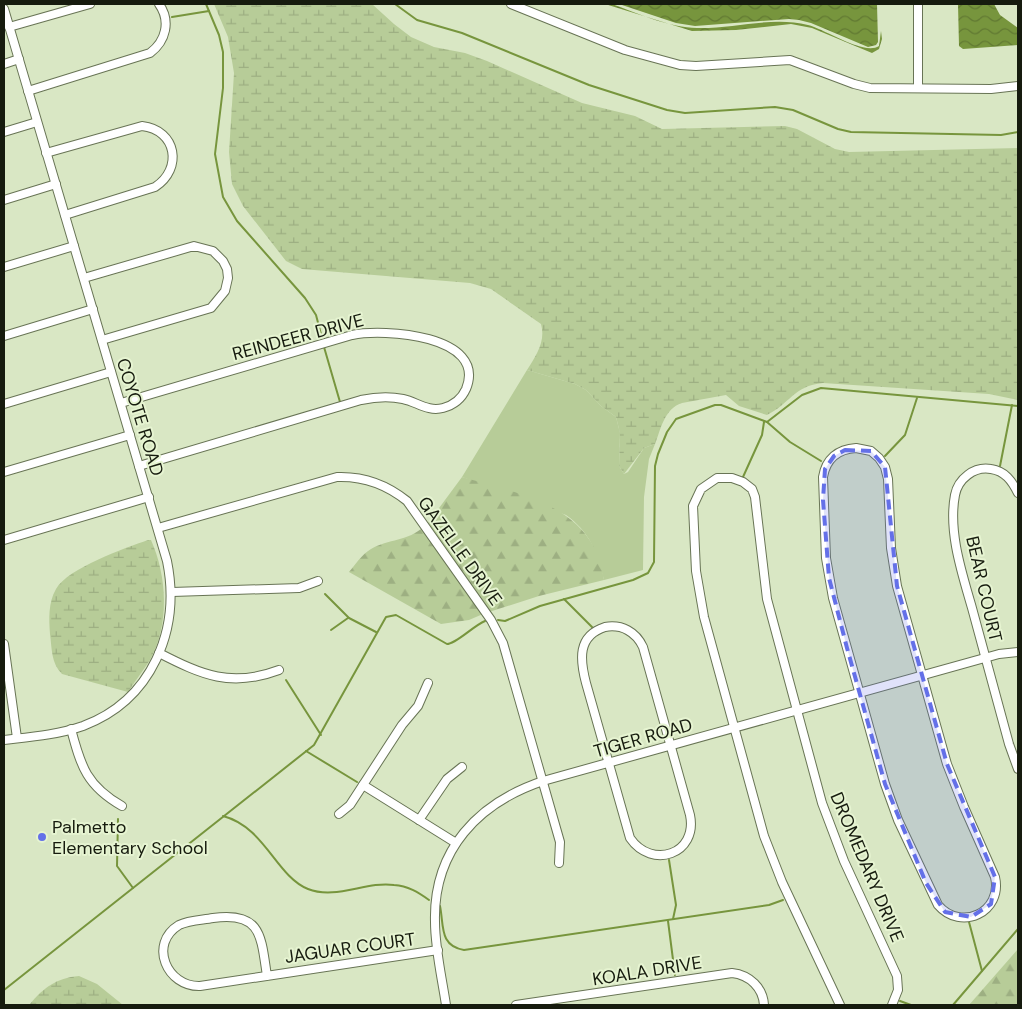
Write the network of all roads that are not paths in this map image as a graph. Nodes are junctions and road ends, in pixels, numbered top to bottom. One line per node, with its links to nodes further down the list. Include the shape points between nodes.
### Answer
1 (90, 4): 6 (street)
2 (159, 4): 11 (street, via 165,16 165,29 159,44 150,53)
3 (511, 4): 10 (street, via 625,50 685,66 790,60 864,87)
4 (918, 4): 10 (street)
5 (4, 9): 6 (street, COYOTE ROAD)
6 (9, 28): 7 (street, COYOTE ROAD)
7 (19, 59): 8 (street); 11 (street, COYOTE ROAD)
8 (4, 64)
9 (1018, 86): 10 (street)
10 (918, 88)
11 (28, 91): 12 (street, COYOTE ROAD)
12 (37, 122): 13 (street); 14 (street, COYOTE ROAD)
13 (4, 132)
14 (46, 153): 15 (street, COYOTE ROAD); 17 (street, via 142,126 156,129 164,135 173,151 171,170 156,188)
15 (56, 184): 16 (street); 17 (street, COYOTE ROAD)
16 (4, 200)
17 (65, 215): 18 (street, COYOTE ROAD)
18 (74, 246): 19 (street); 20 (street, COYOTE ROAD)
19 (4, 268)
20 (84, 278): 21 (street, COYOTE ROAD); 23 (street, via 194,246 213,251 227,269 225,291 211,308)
21 (93, 309): 22 (street); 23 (street, COYOTE ROAD)
22 (4, 336)
23 (102, 340): 24 (street, COYOTE ROAD)
24 (111, 372): 25 (street, COYOTE ROAD); 26 (street)
25 (121, 403): 27 (street, COYOTE ROAD); 28 (street, REINDEER DRIVE, via 364,333 405,333 437,342 457,352 467,367 468,381 464,393 444,408 426,408 394,398 361,400)
26 (4, 404)
27 (130, 435): 28 (street, COYOTE ROAD); 29 (street)
28 (139, 466): 31 (street, COYOTE ROAD)
29 (4, 472)
30 (1018, 493): 39 (street, BEAR COURT, via 1005,474 986,468 968,474 959,484 955,496 960,564)
31 (149, 497): 32 (street, COYOTE ROAD); 33 (street)
32 (158, 528): 35 (street, COYOTE ROAD); 53 (street, GAZELLE DRIVE, via 337,477 368,480 398,494 420,518 498,632)
33 (4, 540)
34 (318, 581): 35 (street, via 299,588)
35 (172, 592): 38 (street, COYOTE ROAD, via 169,623)
36 (4, 644): 47 (street)
37 (1018, 652): 39 (street, TIGER ROAD)
38 (160, 653): 40 (street, via 197,671 231,679 254,678); 46 (street, COYOTE ROAD, via 142,683 124,702)
39 (985, 658): 41 (street, TIGER ROAD); 52 (street, BEAR COURT)
40 (278, 670)
41 (922, 676): 43 (street, TIGER ROAD); 43 (street, via 894,568 885,467 871,451 845,450 831,459 824,473 824,535 834,598); 43 (street, via 952,779 996,881 996,893 991,904 981,914 971,917 960,918 946,912 938,905 926,883 885,784)
42 (428, 683): 54 (street, via 418,706)
43 (860, 693): 44 (street, TIGER ROAD)
44 (796, 711): 45 (street, TIGER ROAD); 45 (street, DROMEDARY DRIVE, via 767,599 755,497 743,482 717,478 697,495 693,506 694,539 704,617); 66 (street, DROMEDARY DRIVE, via 831,828 897,976 898,990)
45 (734, 728): 49 (street, TIGER ROAD); 65 (street, via 772,856)
46 (71, 729): 47 (street, COYOTE ROAD); 55 (street, via 78,758 87,776 100,791)
47 (17, 738): 48 (street, COYOTE ROAD)
48 (4, 740)
49 (670, 746): 50 (street, TIGER ROAD); 50 (street, via 691,823 686,842 669,854 649,854 630,838); 50 (street, via 641,642 626,629 606,627 586,640 580,658)
50 (608, 764): 53 (street, TIGER ROAD)
51 (462, 767): 57 (street, via 447,779)
52 (1018, 769)
53 (543, 781): 58 (street, TIGER ROAD, via 493,804); 59 (street, GAZELLE DRIVE, via 560,842)
54 (363, 785): 56 (street, via 350,805); 57 (street)
55 (122, 806)
56 (339, 814)
57 (419, 820): 58 (street)
58 (456, 843): 60 (street, TIGER ROAD, via 438,888 434,921)
59 (559, 863)
60 (438, 950): 61 (street, JAGUAR COURT); 62 (street, TIGER ROAD)
61 (267, 976): 61 (street, JAGUAR COURT, via 200,986 186,984 168,970 164,946 171,932 184,923 240,917 253,924 259,932)
62 (446, 1005)
63 (516, 1005): 64 (street, KOALA DRIVE, via 732,973 754,982)
64 (764, 1005)
65 (840, 1005)
66 (892, 1005)

